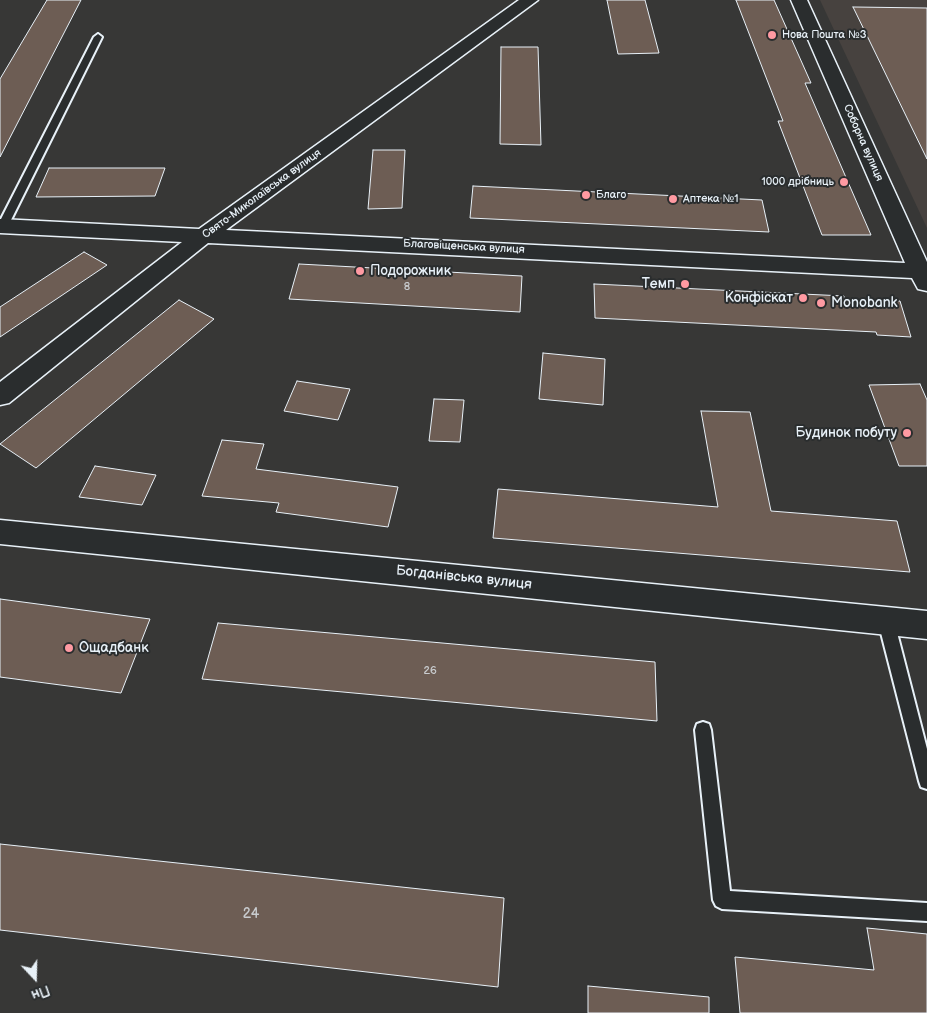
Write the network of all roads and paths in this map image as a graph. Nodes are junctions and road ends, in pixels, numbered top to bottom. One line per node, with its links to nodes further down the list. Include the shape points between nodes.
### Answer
1 (530, 0): 5 (street, Свято-Миколаївська вулиця)
2 (799, 0): 6 (street, Соборна вулиця)
3 (98, 36): 4 (lane)
4 (1, 226): 5 (street, Благовіщенська вулиця)
5 (206, 234): 6 (street, Благовіщенська вулиця); 7 (street, Свято-Миколаївська вулиця)
6 (925, 276)
7 (0, 396)
8 (0, 532): 9 (street, Богданівська вулиця)
9 (886, 621): 10 (street, Богданівська вулиця); 12 (lane)
10 (927, 625)
11 (703, 730): 13 (lane, via 722,900)
12 (927, 781)
13 (927, 912)

